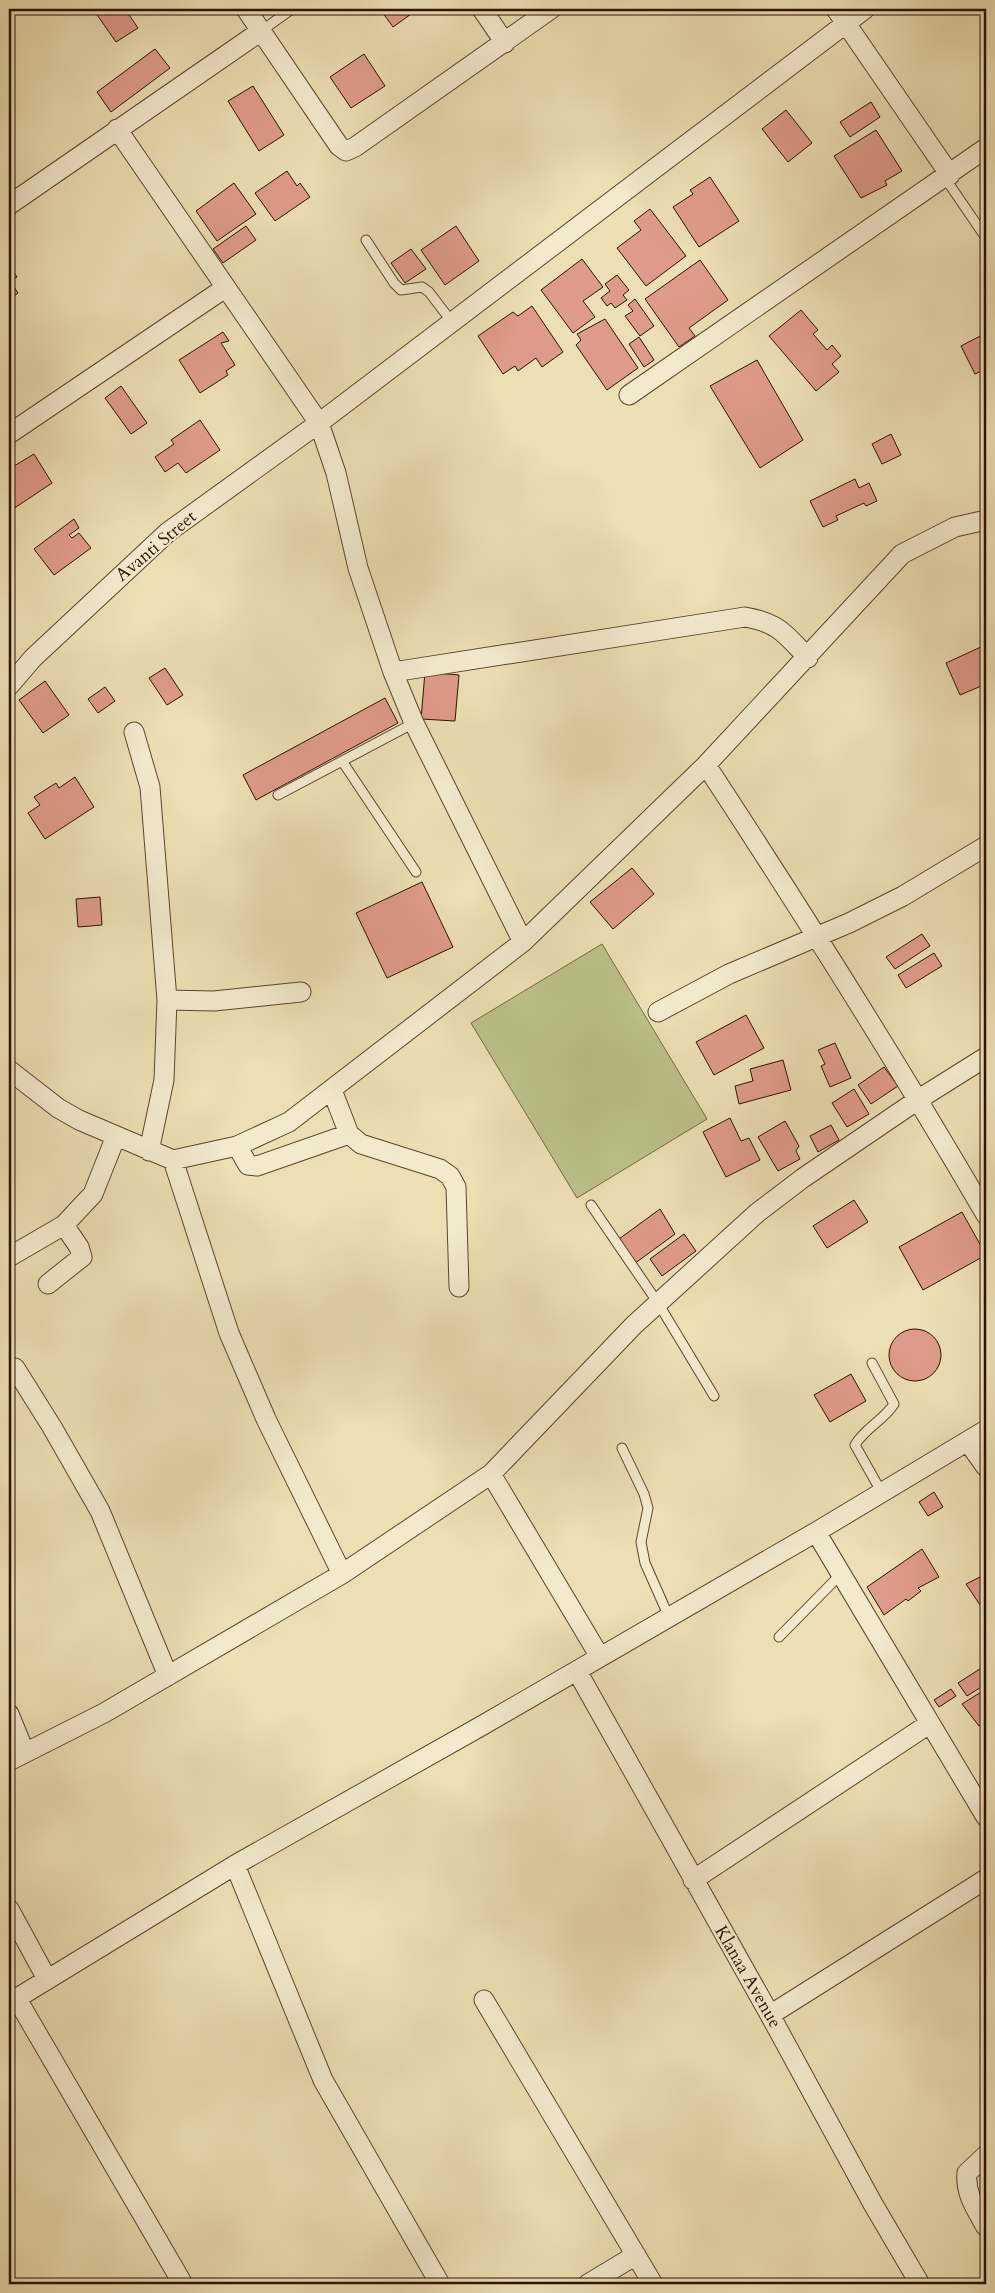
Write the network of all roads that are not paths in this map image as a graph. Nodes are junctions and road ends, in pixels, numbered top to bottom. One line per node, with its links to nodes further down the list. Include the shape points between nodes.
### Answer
1 (246, 9): 7 (street)
2 (292, 9): 7 (lane)
3 (482, 9): 8 (street)
4 (551, 9): 8 (street)
5 (865, 9): 6 (street, Avanti Street)
6 (841, 16): 11 (street); 16 (street, Avanti Street)
7 (261, 31): 8 (street, via 339,146 346,151); 9 (street)
8 (505, 42)
9 (117, 129): 12 (street); 15 (street)
10 (986, 148): 11 (street)
11 (948, 177): 13 (lane); 17 (street)
12 (9, 205)
13 (986, 238)
14 (366, 240): 16 (lane, via 401,290 422,287)
15 (224, 288): 18 (street); 19 (street)
16 (452, 322): 18 (street, Avanti Street)
17 (629, 395)
18 (319, 423): 22 (street, via 336,473 358,568); 23 (street, Avanti Street, via 168,532 33,658)
19 (9, 434)
20 (986, 520): 21 (street, via 955,527 902,554)
21 (808, 658): 22 (street, via 778,627 764,620 745,617); 27 (street)
22 (393, 672): 24 (street)
23 (9, 686)
24 (414, 723): 26 (lane); 32 (street)
25 (134, 732): 34 (street, via 150,786)
26 (342, 761): 28 (lane); 30 (lane)
27 (706, 765): 31 (street); 32 (street)
28 (278, 794)
29 (986, 846): 31 (street, via 903,896)
30 (416, 872)
31 (817, 935): 35 (street, via 728,974); 39 (street)
32 (523, 942): 38 (street)
33 (301, 992): 34 (street, via 228,1000)
34 (167, 1000): 43 (street, via 164,1080)
35 (658, 1012)
36 (986, 1057): 39 (street)
37 (9, 1070): 41 (street, via 58,1108)
38 (332, 1090): 40 (street); 42 (street, via 289,1122)
39 (919, 1099): 46 (street); 51 (street, via 765,1207)
40 (349, 1134): 42 (street, via 257,1166 248,1164); 50 (street, via 361,1144 440,1169 450,1176 456,1187)
41 (116, 1136): 43 (street); 47 (street, via 93,1194)
42 (237, 1146): 44 (street)
43 (149, 1151): 44 (street)
44 (173, 1160): 62 (street, via 229,1333 266,1419)
45 (591, 1205): 51 (lane)
46 (986, 1215)
47 (64, 1225): 48 (street); 49 (street, via 82,1256)
48 (9, 1257)
49 (48, 1284)
50 (459, 1287)
51 (658, 1303): 54 (lane); 59 (street)
52 (872, 1363): 60 (lane, via 894,1404 860,1435 855,1445)
53 (15, 1368): 68 (street, via 100,1511)
54 (714, 1396)
55 (986, 1430): 56 (street)
56 (968, 1442): 58 (street); 60 (street)
57 (622, 1448): 64 (lane, via 648,1508 641,1542 645,1563)
58 (986, 1467)
59 (491, 1474): 62 (street); 66 (street)
60 (882, 1493): 61 (street)
61 (816, 1532): 63 (street); 64 (street)
62 (342, 1574): 68 (street)
63 (841, 1574): 65 (lane); 70 (street)
64 (669, 1617): 66 (street)
65 (779, 1637)
66 (600, 1657): 67 (street)
67 (577, 1671): 73 (street); 75 (street, Klanaa Avenue)
68 (168, 1676): 71 (street)
69 (9, 1714): 71 (street)
70 (929, 1724): 72 (street); 75 (street)
71 (17, 1757)
72 (986, 1816)
73 (235, 1865): 77 (street); 85 (street, via 323,2080)
74 (986, 1879): 80 (street)
75 (693, 1880): 80 (street, Klanaa Avenue)
76 (9, 1909): 77 (street)
77 (47, 1979): 79 (street)
78 (484, 2000): 83 (street)
79 (13, 2001): 84 (street)
80 (770, 2015): 88 (street, Klanaa Avenue)
81 (986, 2155): 82 (street, via 967,2173 966,2182 969,2195)
82 (986, 2226)
83 (636, 2255): 86 (street); 87 (street)
84 (183, 2284)
85 (440, 2284)
86 (588, 2284)
87 (653, 2284)
88 (920, 2284)

